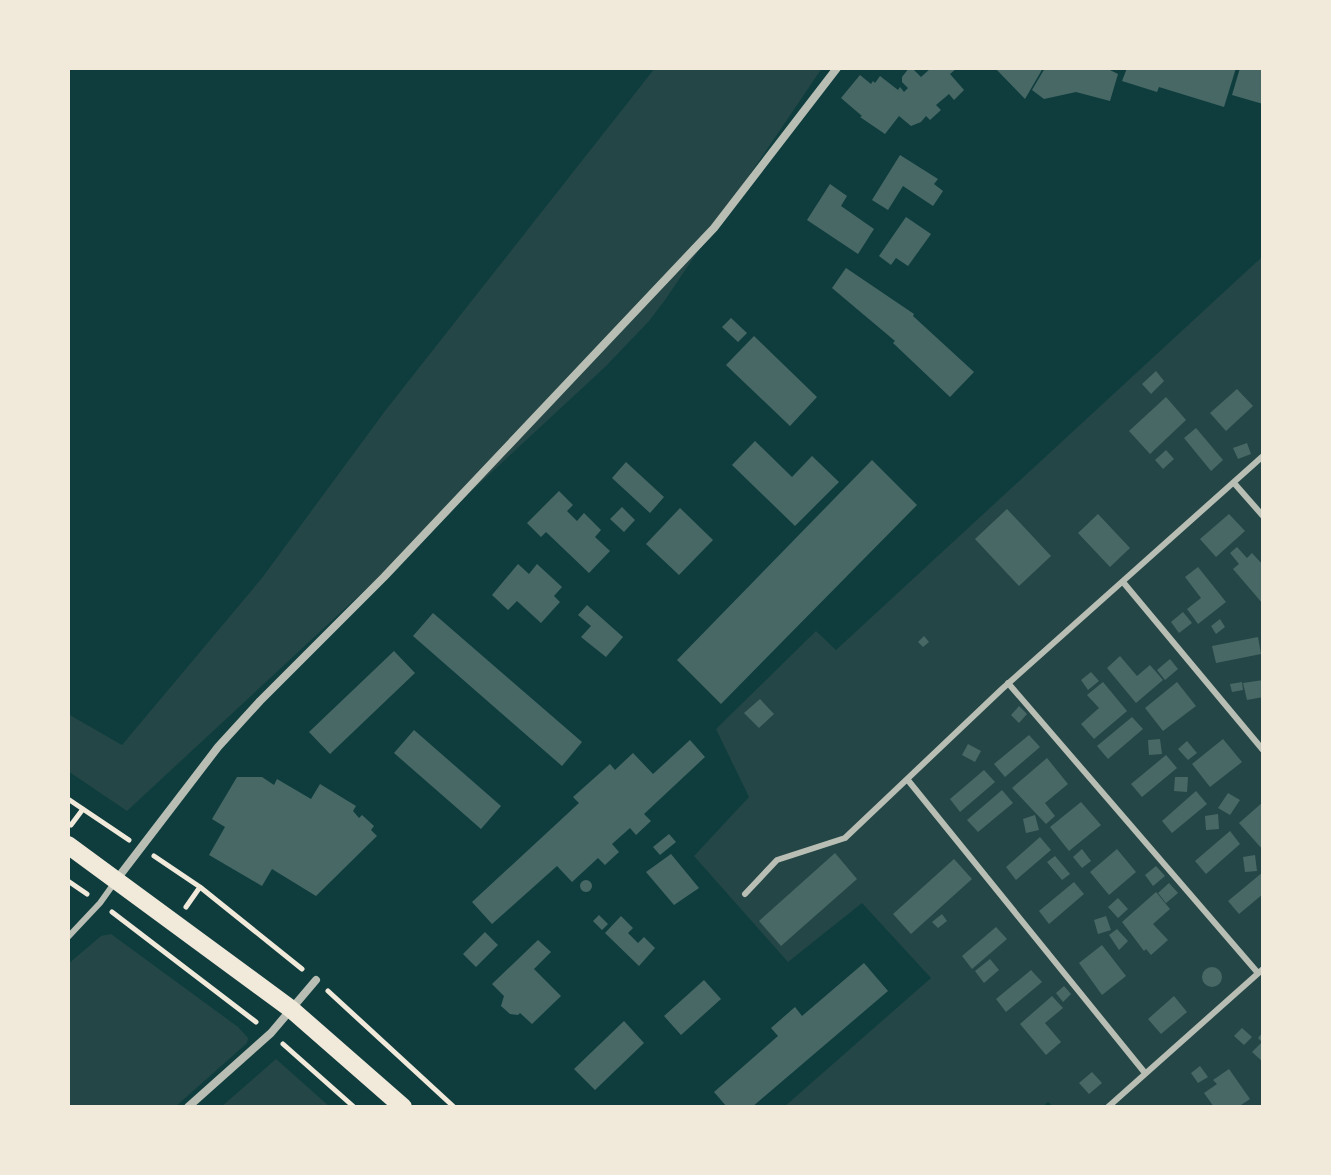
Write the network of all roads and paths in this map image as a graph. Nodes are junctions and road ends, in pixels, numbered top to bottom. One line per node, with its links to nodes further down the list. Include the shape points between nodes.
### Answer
1 (837, 68): 13 (street, via 714,228 260,701)
2 (1263, 456): 3 (lane)
3 (1234, 483): 4 (lane); 5 (lane)
4 (1263, 516)
5 (1123, 582): 6 (lane); 7 (lane)
6 (1008, 683): 8 (lane); 18 (lane)
7 (1263, 750)
8 (907, 779): 15 (lane, via 845,838 777,860); 22 (lane)
9 (68, 799): 10 (path)
10 (83, 809): 11 (path); 13 (path)
11 (68, 829)
12 (68, 845): 14 (main road)
13 (140, 846): 14 (street)
14 (117, 879): 16 (lane); 20 (main road)
15 (745, 894)
16 (100, 903): 17 (lane); 21 (path)
17 (68, 937)
18 (1261, 971): 22 (lane)
19 (316, 980): 20 (street)
20 (291, 1009): 21 (street); 25 (main road)
21 (271, 1033): 23 (street); 24 (path)
22 (1145, 1073): 26 (lane)
23 (188, 1107)
24 (354, 1107)
25 (403, 1107)
26 (1108, 1107)

